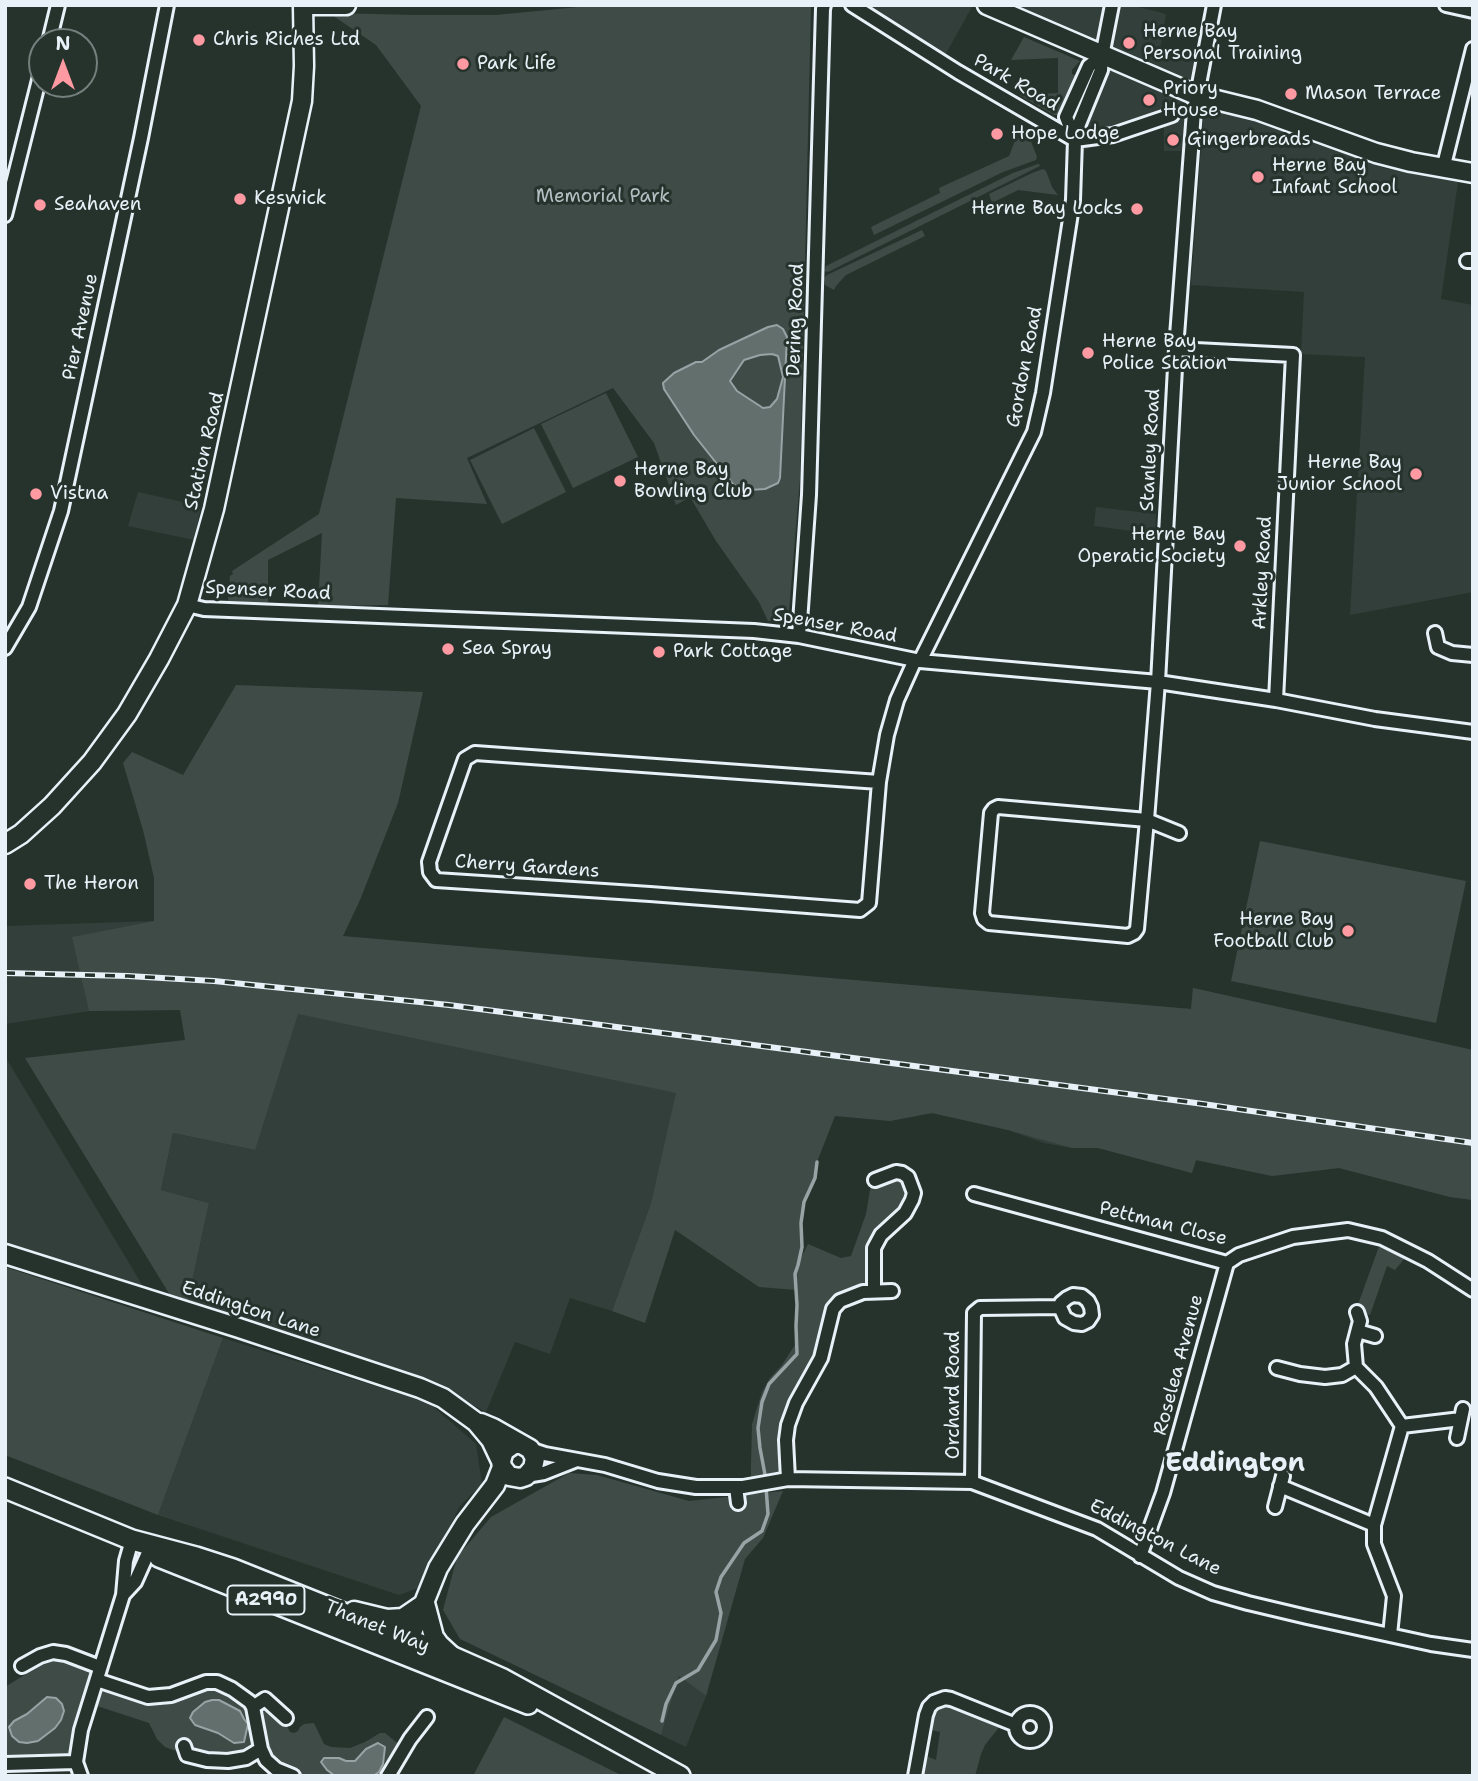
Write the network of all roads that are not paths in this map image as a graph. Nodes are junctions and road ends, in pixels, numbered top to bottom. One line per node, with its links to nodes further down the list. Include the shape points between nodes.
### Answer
1 (58, 5): 12 (street)
2 (167, 5): 26 (street, Pier Avenue, via 61,511 29,607)
3 (304, 5): 4 (street); 23 (street, Station Road, via 302,101 214,509)
4 (346, 5)
5 (824, 5): 25 (street, Dering Road, via 809,495)
6 (852, 5): 18 (street, Park Road)
7 (988, 5): 14 (street)
8 (1112, 5): 14 (street)
9 (1214, 5): 15 (street, Stanley Road)
10 (1446, 5): 11 (street)
11 (1473, 11)
12 (52, 28)
13 (1473, 49): 19 (street)
14 (1102, 56): 15 (street); 18 (street, Gordon Road, via 1089,66 1066,117)
15 (1196, 95): 19 (street, via 1257,110 1376,153); 22 (street, Stanley Road)
16 (34, 98): 21 (street)
17 (1172, 115): 18 (street, via 1112,135)
18 (1075, 140): 28 (street, Gordon Road, via 1073,200 1034,432)
19 (1443, 169): 20 (street)
20 (1473, 173)
21 (5, 215)
22 (1176, 349): 29 (street, Stanley Road); 30 (street, Arkley Road, via 1293,355)
23 (187, 605): 25 (street, Spenser Road); 35 (street, Station Road, via 127,714 92,762 52,806)
24 (1435, 633): 27 (street, via 1438,647)
25 (799, 636): 28 (street, Spenser Road)
26 (5, 648)
27 (1473, 655)
28 (917, 660): 29 (street, Spenser Road); 32 (street, Cherry Gardens, via 897,700)
29 (1158, 682): 30 (street, Spenser Road); 33 (street, Stanley Road)
30 (1276, 700): 31 (street, Spenser Road)
31 (1473, 732)
32 (879, 782): 32 (street, Cherry Gardens, via 869,903 860,910 436,880 430,872 429,862 465,759 475,753)
33 (1147, 820): 33 (street, via 1134,933 1128,936 984,919 993,809); 34 (street)
34 (1179, 833)
35 (5, 844)
36 (875, 1180): 40 (street, via 902,1173 914,1193 905,1213 874,1248)
37 (974, 1194): 39 (street, Pettman Close, via 993,1206)
38 (5, 1254): 49 (street, Eddington Lane, via 409,1384 443,1398)
39 (1227, 1263): 41 (street, Pettman Close, via 1293,1237 1348,1230 1410,1251); 66 (street, Roselea Avenue, via 1163,1493)
40 (874, 1290): 42 (street); 56 (street, via 850,1296 833,1309 821,1358 788,1425)
41 (1473, 1290)
42 (892, 1291)
43 (1060, 1307): 57 (street, Orchard Road, via 980,1308 974,1313)
44 (1357, 1312): 45 (street)
45 (1358, 1331): 46 (street); 48 (street)
46 (1375, 1336)
47 (1278, 1366): 48 (street, via 1325,1377)
48 (1356, 1367): 50 (street)
49 (476, 1422): 52 (street, Eddington Lane); 54 (street, Eddington Lane, via 491,1440)
50 (1402, 1426): 51 (street, via 1462,1414); 63 (street)
51 (1457, 1438)
52 (525, 1446): 53 (street, Eddington Lane); 54 (street, via 514,1444 504,1451); 55 (street, via 535,1463)
53 (578, 1460): 55 (street); 58 (street, Eddington Lane, via 658,1481)
54 (501, 1464): 55 (street, via 509,1476); 62 (street, via 495,1486)
55 (523, 1477): 62 (street)
56 (789, 1479): 57 (street, Eddington Lane); 58 (street, Eddington Lane)
57 (972, 1482): 66 (street, Eddington Lane, via 1097,1529)
58 (736, 1487): 60 (street)
59 (5, 1488): 64 (main road, Thanet Way / A2990)
60 (738, 1503)
61 (1275, 1507): 63 (street, via 1282,1481)
62 (474, 1512): 69 (street, via 438,1568)
63 (1374, 1525): 70 (street, via 1374,1544 1394,1597)
64 (132, 1540): 65 (main road, Thanet Way / A2990); 67 (street)
65 (150, 1548): 67 (street, via 137,1578); 68 (main road, Thanet Way / A2990, via 233,1569); 71 (main road, Thanet Way / A2990)
66 (1140, 1556): 70 (street, Eddington Lane, via 1213,1593)
67 (123, 1595): 75 (street)
68 (317, 1602): 69 (street, via 387,1619 403,1618); 71 (main road, Thanet Way / A2990)
69 (425, 1603): 71 (street); 73 (street, via 435,1637)
70 (1390, 1635): 72 (street, Eddington Lane)
71 (406, 1647): 73 (main road, Thanet Way / A2990); 79 (main road, Thanet Way / A2990, via 514,1699)
72 (1473, 1650)
73 (453, 1657): 79 (main road, Thanet Way / A2990)
74 (22, 1666): 75 (street, via 54,1652 66,1654)
75 (98, 1674): 76 (street, via 148,1697 217,1682); 83 (street)
76 (253, 1707): 78 (street, via 265,1699); 82 (street)
77 (427, 1717): 87 (street)
78 (286, 1718)
79 (575, 1719): 88 (main road, Thanet Way / A2990)
80 (1016, 1725): 89 (street, via 951,1699 934,1702 926,1715)
81 (184, 1746): 82 (street, via 187,1755 207,1760 246,1758)
82 (261, 1749): 86 (street, via 276,1769)
83 (76, 1762): 84 (street); 85 (street)
84 (5, 1764)
85 (81, 1776)
86 (293, 1776)
87 (388, 1776)
88 (680, 1776)
89 (915, 1776)

